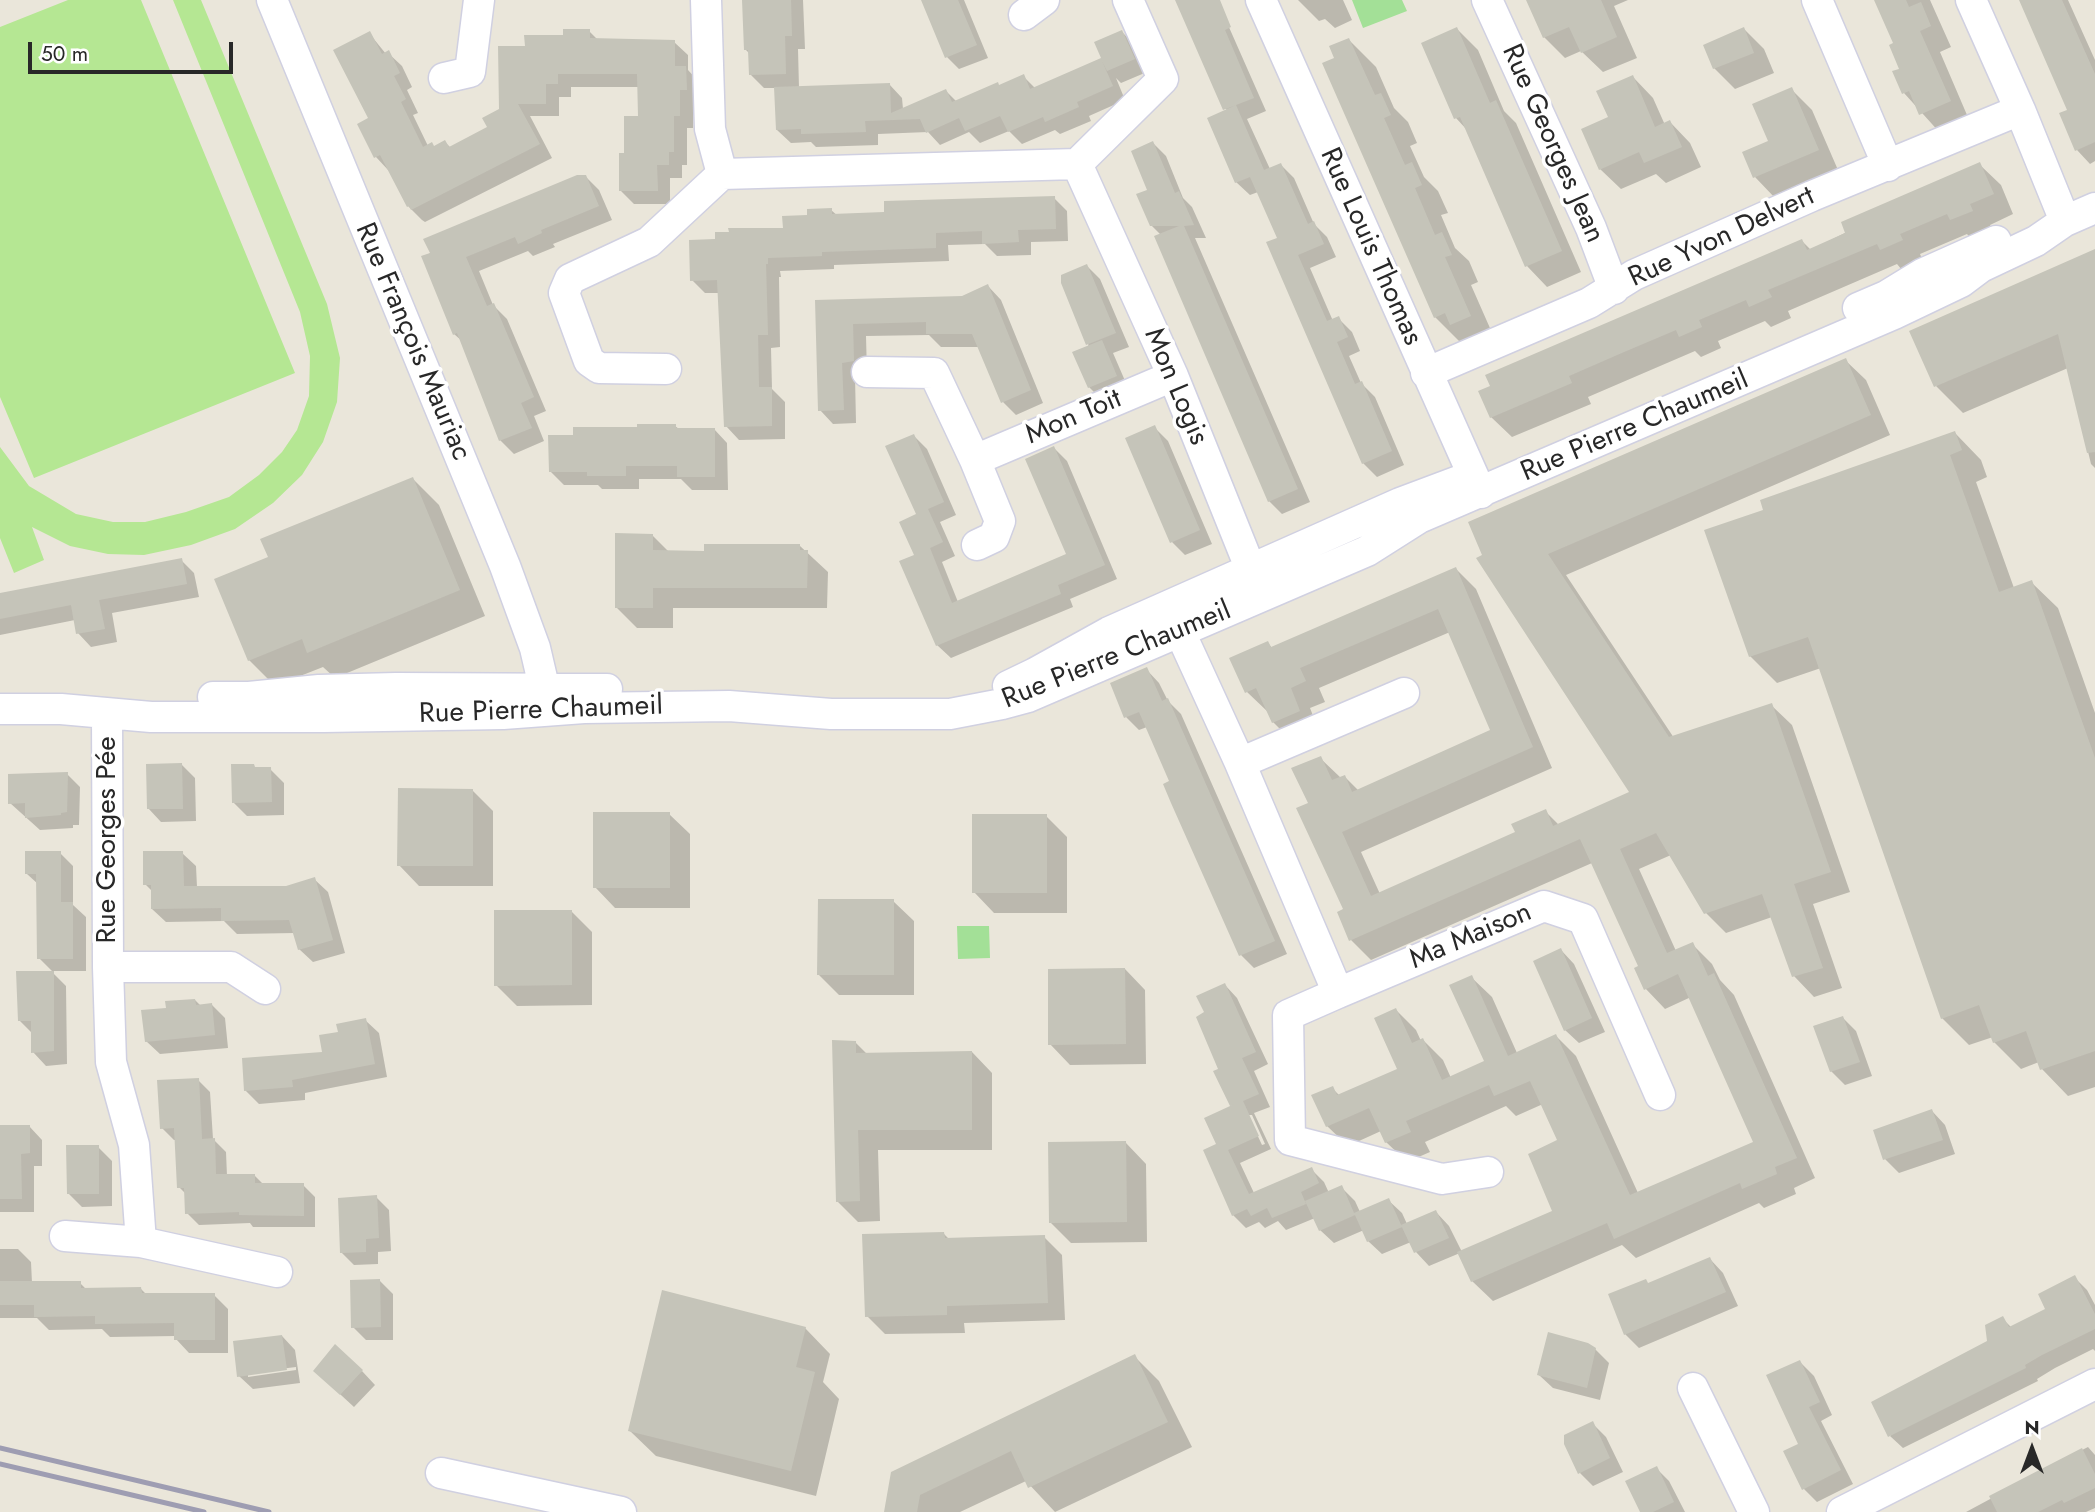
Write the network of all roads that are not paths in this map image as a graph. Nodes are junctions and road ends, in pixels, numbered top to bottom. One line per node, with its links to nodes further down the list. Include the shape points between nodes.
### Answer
1 (479, 0): 9 (street, via 470,72)
2 (706, 0): 13 (street, via 710,129)
3 (1128, 0): 11 (street, via 1163,79)
4 (1261, 0): 19 (street, Rue Louis Thomas)
5 (1487, 0): 16 (street, Rue Georges Jean)
6 (1817, 0): 12 (street)
7 (1971, 0): 10 (street)
8 (278, 1): 30 (street, Rue François Mauriac, via 505,566 535,648)
9 (444, 78)
10 (2020, 110): 12 (street, Rue Yvon Delvert); 15 (street)
11 (1077, 164): 13 (street); 20 (street, Mon Logis)
12 (1888, 166): 16 (street, Rue Yvon Delvert, via 1634,275)
13 (722, 174): 17 (street, via 649,242 570,279 564,293 589,361 599,368)
14 (2095, 208): 15 (street, Rue Pierre Chaumeil)
15 (2065, 221): 22 (street, Rue Pierre Chaumeil, via 1961,282 1894,314)
16 (1614, 289): 19 (street, Rue Yvon Delvert)
17 (666, 369)
18 (867, 372): 21 (street, via 933,373)
19 (1426, 373): 22 (street, Rue Louis Thomas)
20 (1173, 376): 21 (street, Mon Toit); 24 (street, Mon Logis)
21 (975, 460): 23 (street, via 1000,521 994,537)
22 (1477, 484): 24 (street, Rue Pierre Chaumeil, via 1400,503); 25 (street, Rue Pierre Chaumeil, via 1367,551)
23 (976, 545)
24 (1251, 570): 25 (street); 26 (street, Rue Pierre Chaumeil)
25 (1294, 582): 27 (street, Rue Pierre Chaumeil)
26 (1195, 594): 27 (street); 30 (street, Rue Pierre Chaumeil, via 1109,632 1008,686 948,698 831,699 760,694 742,688)
27 (1180, 632): 30 (street, Rue Pierre Chaumeil, via 1028,697 950,714 831,714 730,706 584,708); 33 (street)
28 (0, 693): 30 (street, Rue Pierre Chaumeil, via 145,698 249,697 319,690)
29 (1404, 693): 33 (street)
30 (542, 699): 32 (street, Rue Pierre Chaumeil, via 324,718 151,718)
31 (0, 709): 32 (street, Rue Pierre Chaumeil)
32 (107, 713): 34 (street, Rue Georges Pée)
33 (1240, 763): 36 (street)
34 (108, 967): 35 (street, Rue Georges Pée, via 231,967); 40 (street, Rue Georges Pée, via 111,1062 134,1144)
35 (265, 989)
36 (1338, 993): 37 (street, Ma Maison, via 1544,906 1583,919); 38 (street, Ma Maison, via 1288,1015 1290,1140 1442,1179)
37 (1660, 1095)
38 (1488, 1172)
39 (65, 1236): 40 (street)
40 (141, 1242): 41 (street)
41 (277, 1272)
42 (2095, 1384): 47 (street)
43 (1693, 1388): 46 (street)
44 (441, 1473): 45 (street)
45 (621, 1512)
46 (1754, 1512)
47 (1842, 1512)

